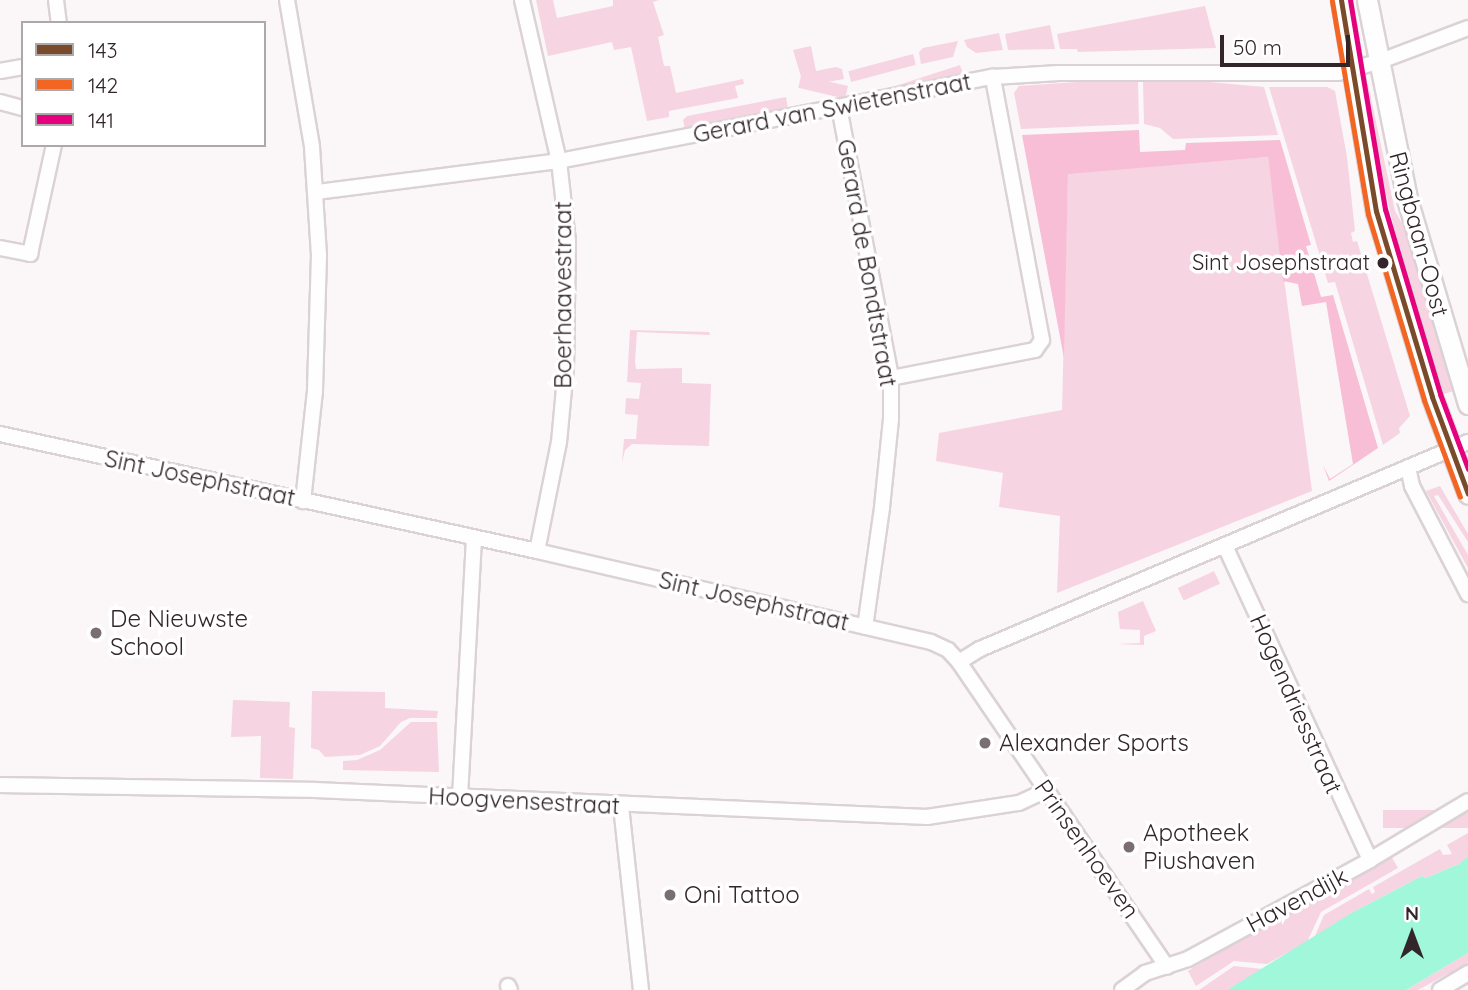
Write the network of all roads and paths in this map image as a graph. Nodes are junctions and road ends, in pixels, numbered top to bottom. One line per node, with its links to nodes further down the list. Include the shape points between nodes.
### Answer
1 (55, 0): 6 (street)
2 (287, 0): 18 (street)
3 (522, 0): 17 (street, Boerhaavestraat)
4 (1341, 0): 10 (main road, Ringbaan-Oost)
5 (1367, 0): 8 (main road, Ringbaan-Oost)
6 (60, 21)
7 (1468, 28): 8 (street)
8 (1378, 62): 10 (street); 21 (main road, Ringbaan-Oost, via 1407,199)
9 (21, 67): 11 (street)
10 (1351, 70): 12 (street, Gerard van Swietenstraat); 23 (main road, Ringbaan-Oost, via 1376,211 1432,397)
11 (0, 71)
12 (993, 77): 15 (street, Gerard van Swietenstraat); 20 (street, via 1042,340 1035,350)
13 (0, 102): 14 (street)
14 (21, 107)
15 (839, 107): 17 (street, Gerard van Swietenstraat); 20 (street, Gerard de Bondtstraat)
16 (54, 147): 19 (street, via 30,254)
17 (559, 161): 18 (street, Gerard van Swietenstraat); 29 (street, Boerhaavestraat, via 568,241 566,367 559,442)
18 (317, 192): 26 (street, via 319,318 310,463)
19 (0, 248)
20 (891, 378): 31 (street, Gerard de Bondtstraat, via 884,495)
21 (1468, 404)
22 (0, 434): 26 (street, Sint Josephstraat)
23 (1459, 446): 24 (street); 25 (main road, Ringbaan-Oost)
24 (1408, 467): 28 (street); 30 (street, via 1412,486)
25 (1468, 494)
26 (303, 500): 27 (street, Sint Josephstraat)
27 (474, 538): 29 (street, Sint Josephstraat); 35 (street)
28 (1225, 545): 32 (street); 38 (street, Hogendriesstraat)
29 (537, 551): 31 (street, Sint Josephstraat)
30 (1468, 594)
31 (865, 627): 32 (street, Sint Josephstraat, via 931,642)
32 (959, 662): 34 (street, Prinsenhoeven)
33 (0, 785): 35 (street, Hoogvensestraat)
34 (1045, 791): 37 (street, Hoogvensestraat, via 1019,803 927,817); 39 (street, Prinsenhoeven)
35 (460, 797): 37 (street, Hoogvensestraat)
36 (1468, 801): 38 (street, Havendijk)
37 (621, 806): 41 (street)
38 (1370, 860): 39 (street, Havendijk)
39 (1167, 967): 42 (street, Havendijk, via 1145,974)
40 (1468, 973): 43 (street)
41 (641, 990)
42 (1122, 990)
43 (1440, 990)

